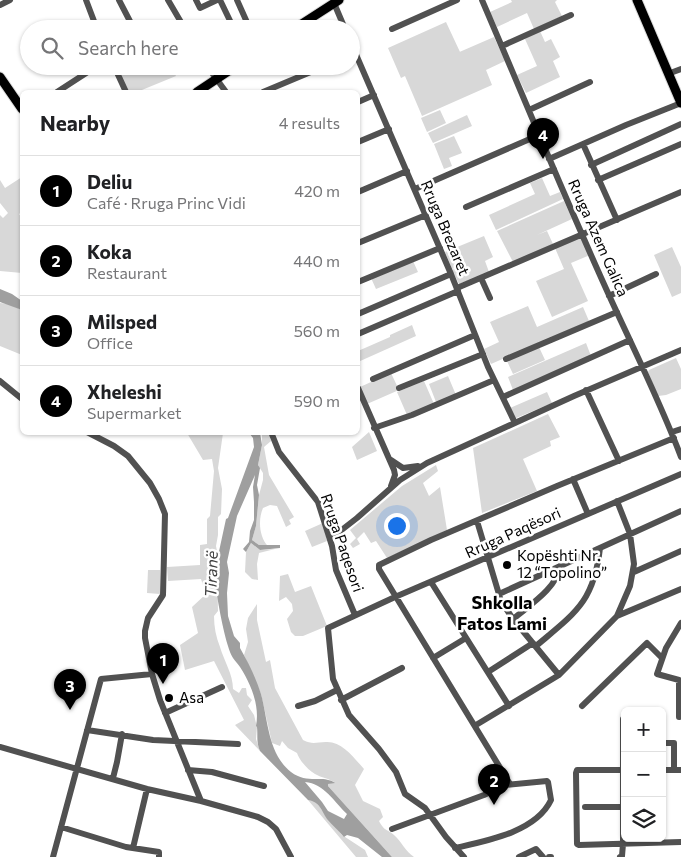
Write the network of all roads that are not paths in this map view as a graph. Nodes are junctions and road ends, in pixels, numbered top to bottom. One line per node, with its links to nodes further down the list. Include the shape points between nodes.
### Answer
1 (10, 0): 13 (street)
2 (86, 0): 15 (street)
3 (119, 0): 16 (street)
4 (168, 0): 17 (street)
5 (196, 0): 6 (street, via 200,8)
6 (218, 0): 18 (street)
7 (237, 0): 19 (street)
8 (456, 0): 22 (street)
9 (482, 0): 23 (street, Rruga Azem Galica)
10 (637, 0): 42 (main road)
11 (642, 0): 25 (main road)
12 (337, 2): 20 (main road); 21 (street)
13 (0, 5)
14 (571, 15): 23 (street)
15 (94, 20)
16 (129, 20)
17 (180, 20)
18 (229, 20)
19 (246, 20)
20 (308, 20)
21 (342, 20)
22 (392, 29)
23 (502, 46): 44 (street, Rruga Azem Galica)
24 (360, 66): 40 (street, Rruga Brezaret)
25 (677, 70): 39 (main road)
26 (83, 75): 34 (street)
27 (118, 75): 35 (street)
28 (212, 75): 32 (street)
29 (222, 75): 32 (main road)
30 (304, 75): 38 (street)
31 (0, 77): 43 (main road)
32 (215, 80): 36 (main road); 37 (street)
33 (590, 82): 44 (street)
34 (59, 90)
35 (125, 90)
36 (201, 90)
37 (224, 90)
38 (268, 90)
39 (681, 90)
40 (374, 95): 41 (street); 46 (street, Rruga Brezaret)
41 (360, 101)
42 (681, 103): 49 (street)
43 (20, 106)
44 (528, 110): 47 (street, Rruga Azem Galica)
45 (681, 124): 52 (street)
46 (389, 129): 48 (street); 54 (street, Rruga Brezaret)
47 (539, 135): 51 (street, Rruga Azem Galica); 56 (street)
48 (360, 141)
49 (583, 144): 51 (street); 52 (street)
50 (681, 144): 55 (street)
51 (549, 159): 53 (street, Rruga Azem Galica)
52 (592, 165): 55 (street)
53 (554, 169): 59 (street); 62 (street, Rruga Azem Galica)
54 (407, 171): 56 (street, Rruga Brezaret); 57 (street)
55 (598, 180): 61 (street)
56 (414, 189): 60 (street, Rruga Brezaret)
57 (360, 191)
58 (681, 192): 61 (street)
59 (466, 207)
60 (426, 215): 63 (street); 64 (street, Rruga Brezaret)
61 (617, 220): 62 (street)
62 (583, 235): 67 (street); 70 (street, Rruga Azem Galica)
63 (360, 242)
64 (440, 248): 65 (street, Rruga Brezaret); 68 (street)
65 (451, 274): 69 (street, Rruga Brezaret); 73 (street)
66 (656, 274): 70 (street)
67 (481, 278): 69 (street); 71 (street)
68 (360, 281)
69 (457, 289): 74 (street); 75 (street, Rruga Brezaret)
70 (609, 296): 72 (street, Rruga Azem Galica)
71 (490, 298)
72 (617, 312): 76 (street, Rruga Azem Galica); 79 (street)
73 (360, 313)
74 (360, 333)
75 (475, 335): 78 (street, Rruga Brezaret); 81 (street)
76 (630, 340): 80 (street, Rruga Azem Galica); 88 (street)
77 (681, 350): 80 (street)
78 (483, 354): 82 (street, Rruga Brezaret); 84 (street)
79 (506, 359)
80 (642, 367): 85 (street); 94 (street, Rruga Azem Galica)
81 (373, 379)
82 (494, 380): 88 (street, Rruga Brezaret); 90 (street)
83 (0, 381): 87 (street)
84 (399, 388)
85 (586, 390): 89 (street); 96 (street)
86 (360, 393): 90 (street)
87 (20, 397)
88 (503, 397): 89 (street, Rruga Brezaret)
89 (515, 423): 97 (street)
90 (374, 428): 98 (street)
91 (681, 429): 94 (street)
92 (93, 435): 128 (street, via 128,456 150,483 162,507 165,522 163,594 148,618 145,631)
93 (272, 435): 108 (street, Rruga Paqesori, via 279,452 318,502)
94 (673, 435): 95 (street, Rruga Azem Galica); 96 (street)
95 (681, 456)
96 (619, 460): 101 (street)
97 (426, 463): 98 (street, via 414,468); 100 (street)
98 (396, 468): 100 (street); 102 (street)
99 (681, 474): 103 (street, Rruga Paqësori)
100 (404, 477): 102 (street)
101 (573, 479): 105 (street); 106 (street)
102 (390, 489): 108 (street)
103 (617, 501): 105 (street, Rruga Paqësori); 107 (street)
104 (681, 511): 107 (street)
105 (588, 514): 111 (street, Rruga Paqësori)
106 (477, 521): 111 (street); 117 (street, via 379,566)
107 (630, 534): 109 (street); 113 (street)
108 (330, 539): 118 (street, Rruga Paqesori, via 336,570)
109 (600, 548): 112 (street); 123 (street, via 594,581 582,606)
110 (681, 551): 113 (street)
111 (488, 558): 114 (street, Rruga Paqësori); 116 (street)
112 (561, 565): 116 (street); 120 (street, via 552,585)
113 (634, 572): 119 (street)
114 (431, 582): 117 (street, Rruga Paqësori); 122 (street)
115 (681, 589): 119 (street)
116 (499, 594): 120 (street)
117 (395, 597): 118 (street, Rruga Paqësori); 125 (street)
118 (355, 615): 131 (street, Rruga Paqësori, via 327,630 331,673)
119 (617, 616): 129 (street)
120 (513, 619): 123 (street)
121 (681, 623): 124 (street)
122 (466, 638): 125 (street); 127 (street)
123 (535, 644): 127 (street); 129 (street)
124 (661, 657): 135 (street, via 647,643); 137 (street, via 656,674 679,680)
125 (433, 658): 138 (street)
126 (402, 668): 132 (street)
127 (488, 672): 134 (street)
128 (152, 674): 136 (street); 139 (street, via 101,680)
129 (559, 675): 134 (street)
130 (222, 687): 136 (street)
131 (337, 690): 132 (street); 133 (street)
132 (342, 700): 156 (street, via 349,716 396,772 405,794)
133 (298, 706)
134 (509, 706): 138 (street)
135 (582, 706)
136 (165, 713): 141 (street)
137 (679, 717)
138 (476, 725): 150 (street)
139 (87, 730): 140 (street); 145 (street)
140 (122, 734): 141 (street); 149 (street)
141 (176, 742): 143 (street); 146 (street)
142 (666, 743): 148 (street, via 674,743)
143 (238, 744)
144 (0, 746): 145 (street)
145 (77, 768): 149 (street); 157 (street)
146 (188, 770): 151 (street, via 212,772); 153 (street)
147 (621, 770): 160 (street, via 576,772 577,844)
148 (678, 770)
149 (112, 778): 152 (street)
150 (510, 784): 156 (street); 162 (street, via 547,781 551,794 549,803 532,822 505,834)
151 (264, 786)
152 (148, 789): 153 (street); 161 (street)
153 (202, 801): 166 (street, via 268,822 276,829)
154 (621, 806): 155 (street)
155 (586, 807)
156 (430, 814): 158 (street); 162 (street)
157 (61, 827): 161 (street); 163 (street)
158 (392, 830)
159 (681, 842): 160 (street)
160 (623, 844): 170 (street)
161 (135, 848): 164 (street); 165 (street, via 158,852)
162 (455, 848): 167 (street)
163 (53, 857)
164 (136, 857)
165 (159, 857)
166 (291, 857)
167 (464, 857)
168 (519, 857): 169 (street, via 536,849)
169 (543, 857)
170 (620, 857)

